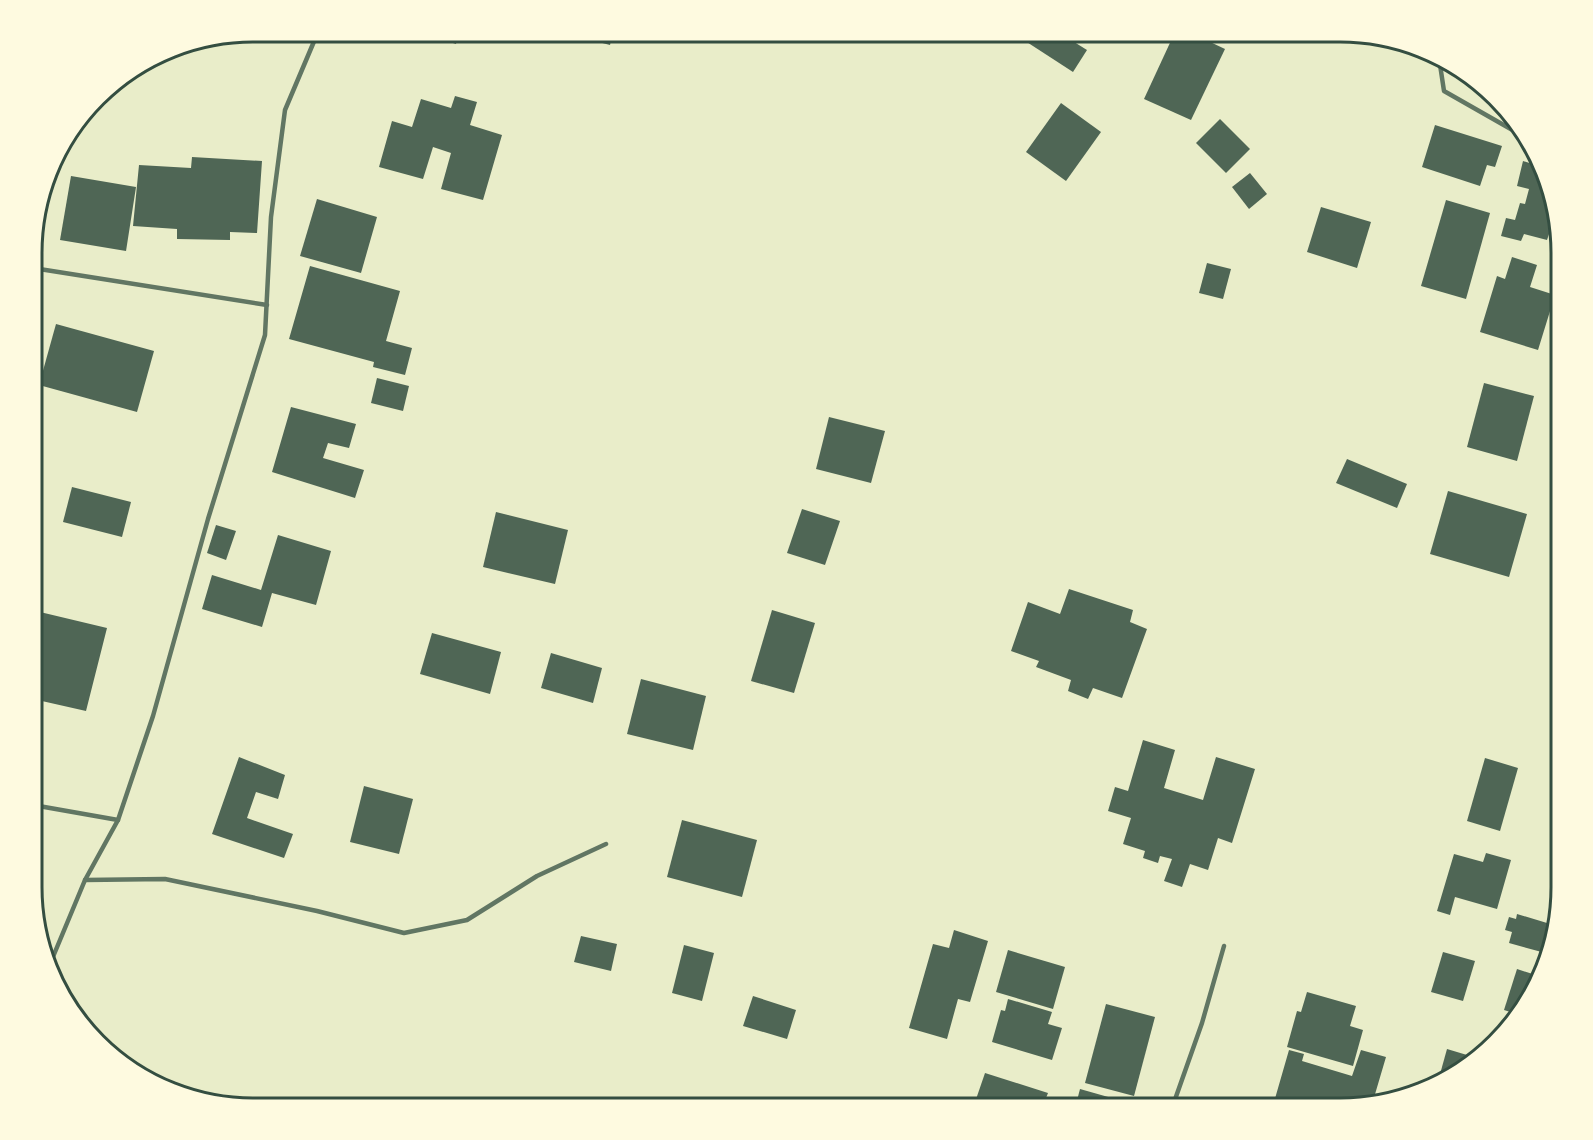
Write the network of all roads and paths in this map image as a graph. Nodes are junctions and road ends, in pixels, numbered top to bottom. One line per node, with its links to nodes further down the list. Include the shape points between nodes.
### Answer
1 (314, 42): 5 (lane, via 285,110 271,217)
2 (1440, 68): 3 (lane, via 1444,91)
3 (1509, 128)
4 (42, 269): 5 (lane)
5 (267, 305): 7 (lane, via 266,336 208,519 153,716)
6 (42, 807): 7 (lane)
7 (118, 820): 9 (lane)
8 (606, 844): 9 (lane, via 537,876 466,920 404,933 165,879)
9 (85, 880): 11 (lane)
10 (1224, 946): 12 (lane)
11 (53, 956)
12 (1176, 1098)

